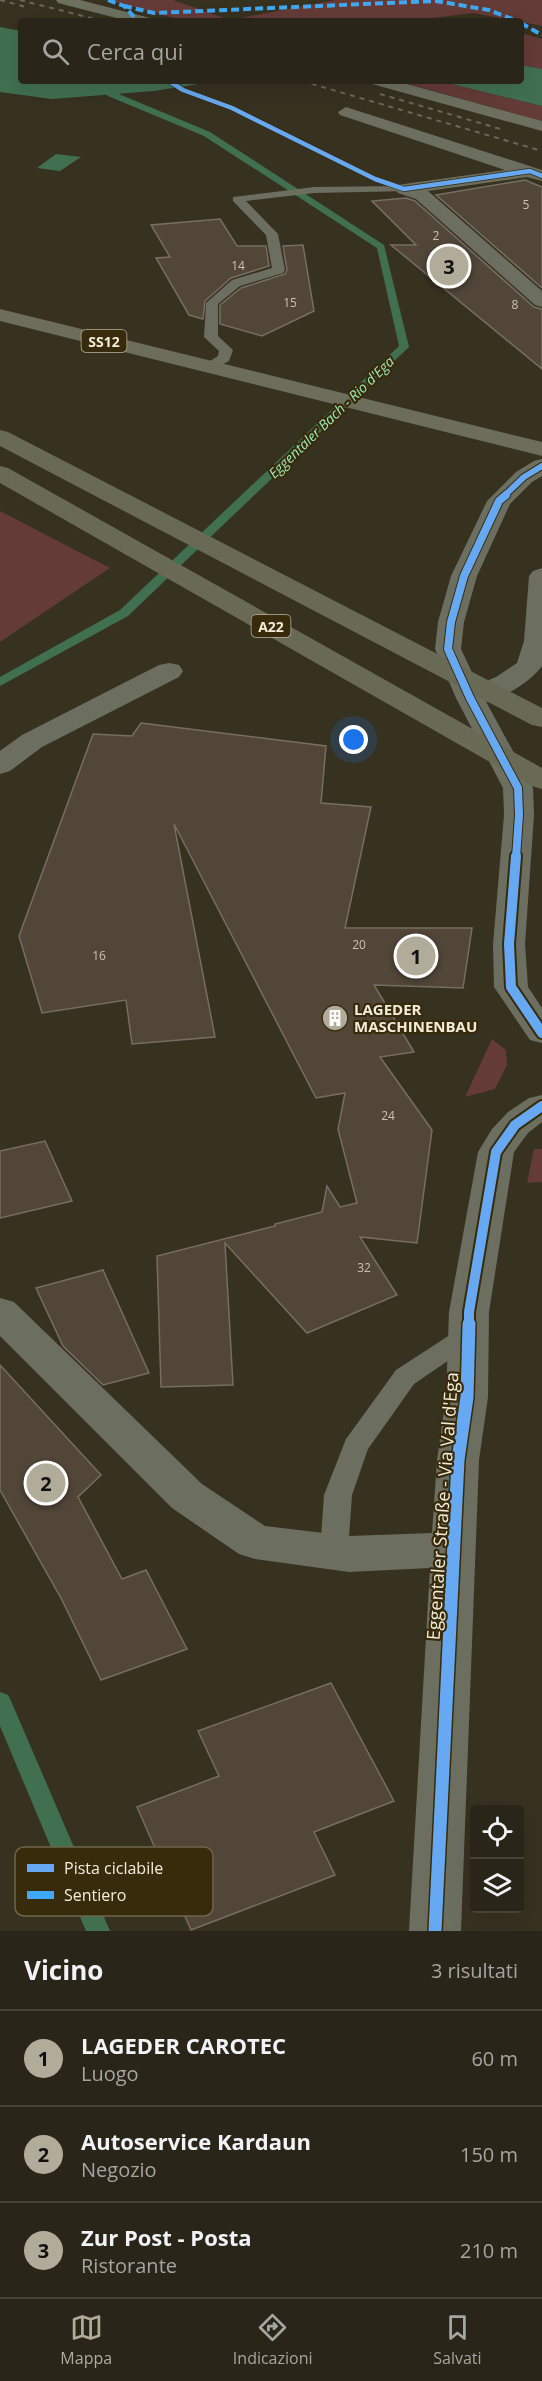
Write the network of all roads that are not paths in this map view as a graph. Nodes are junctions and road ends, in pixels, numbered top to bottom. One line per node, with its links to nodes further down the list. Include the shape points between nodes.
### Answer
1 (63, 0): 2 (main road)
2 (132, 18)
3 (389, 84): 5 (main road)
4 (346, 112): 6 (street)
5 (542, 126)
6 (536, 173): 7 (street)
7 (404, 189): 8 (street, via 422,195); 10 (lane, via 314,190 237,199 272,234 279,270 236,283 212,303 211,337 226,350 224,358)
8 (542, 301)
9 (0, 315): 10 (main road, SS12)
10 (209, 366): 12 (main road, SS12)
11 (6, 440): 18 (highway)
12 (542, 449)
13 (542, 466): 17 (street, via 499,501 464,576 448,649)
14 (0, 473): 20 (highway, A22)
15 (542, 576): 17 (street, via 537,648 527,670)
16 (169, 671): 19 (street, via 32,741)
17 (470, 698): 21 (street, via 518,788 511,987)
18 (542, 719)
19 (0, 765)
20 (542, 780)
21 (542, 1033)
22 (542, 1106): 24 (street, Eggentaler Straße - Via Val d'Ega, via 508,1130 496,1152)
23 (0, 1312): 26 (street, Eggentaler Straße - Via Val d'Ega, via 187,1496 255,1542)
24 (468, 1335): 25 (street, Eggentaler Straße - Via Val d'Ega, via 467,1397 458,1460); 26 (lane, via 405,1377 356,1446 338,1495)
25 (454, 1550): 26 (street, Eggentaler Straße - Via Val d'Ega, via 349,1554); 27 (street, Eggentaler Straße - Via Val d'Ega)
26 (334, 1551)
27 (435, 1931)

